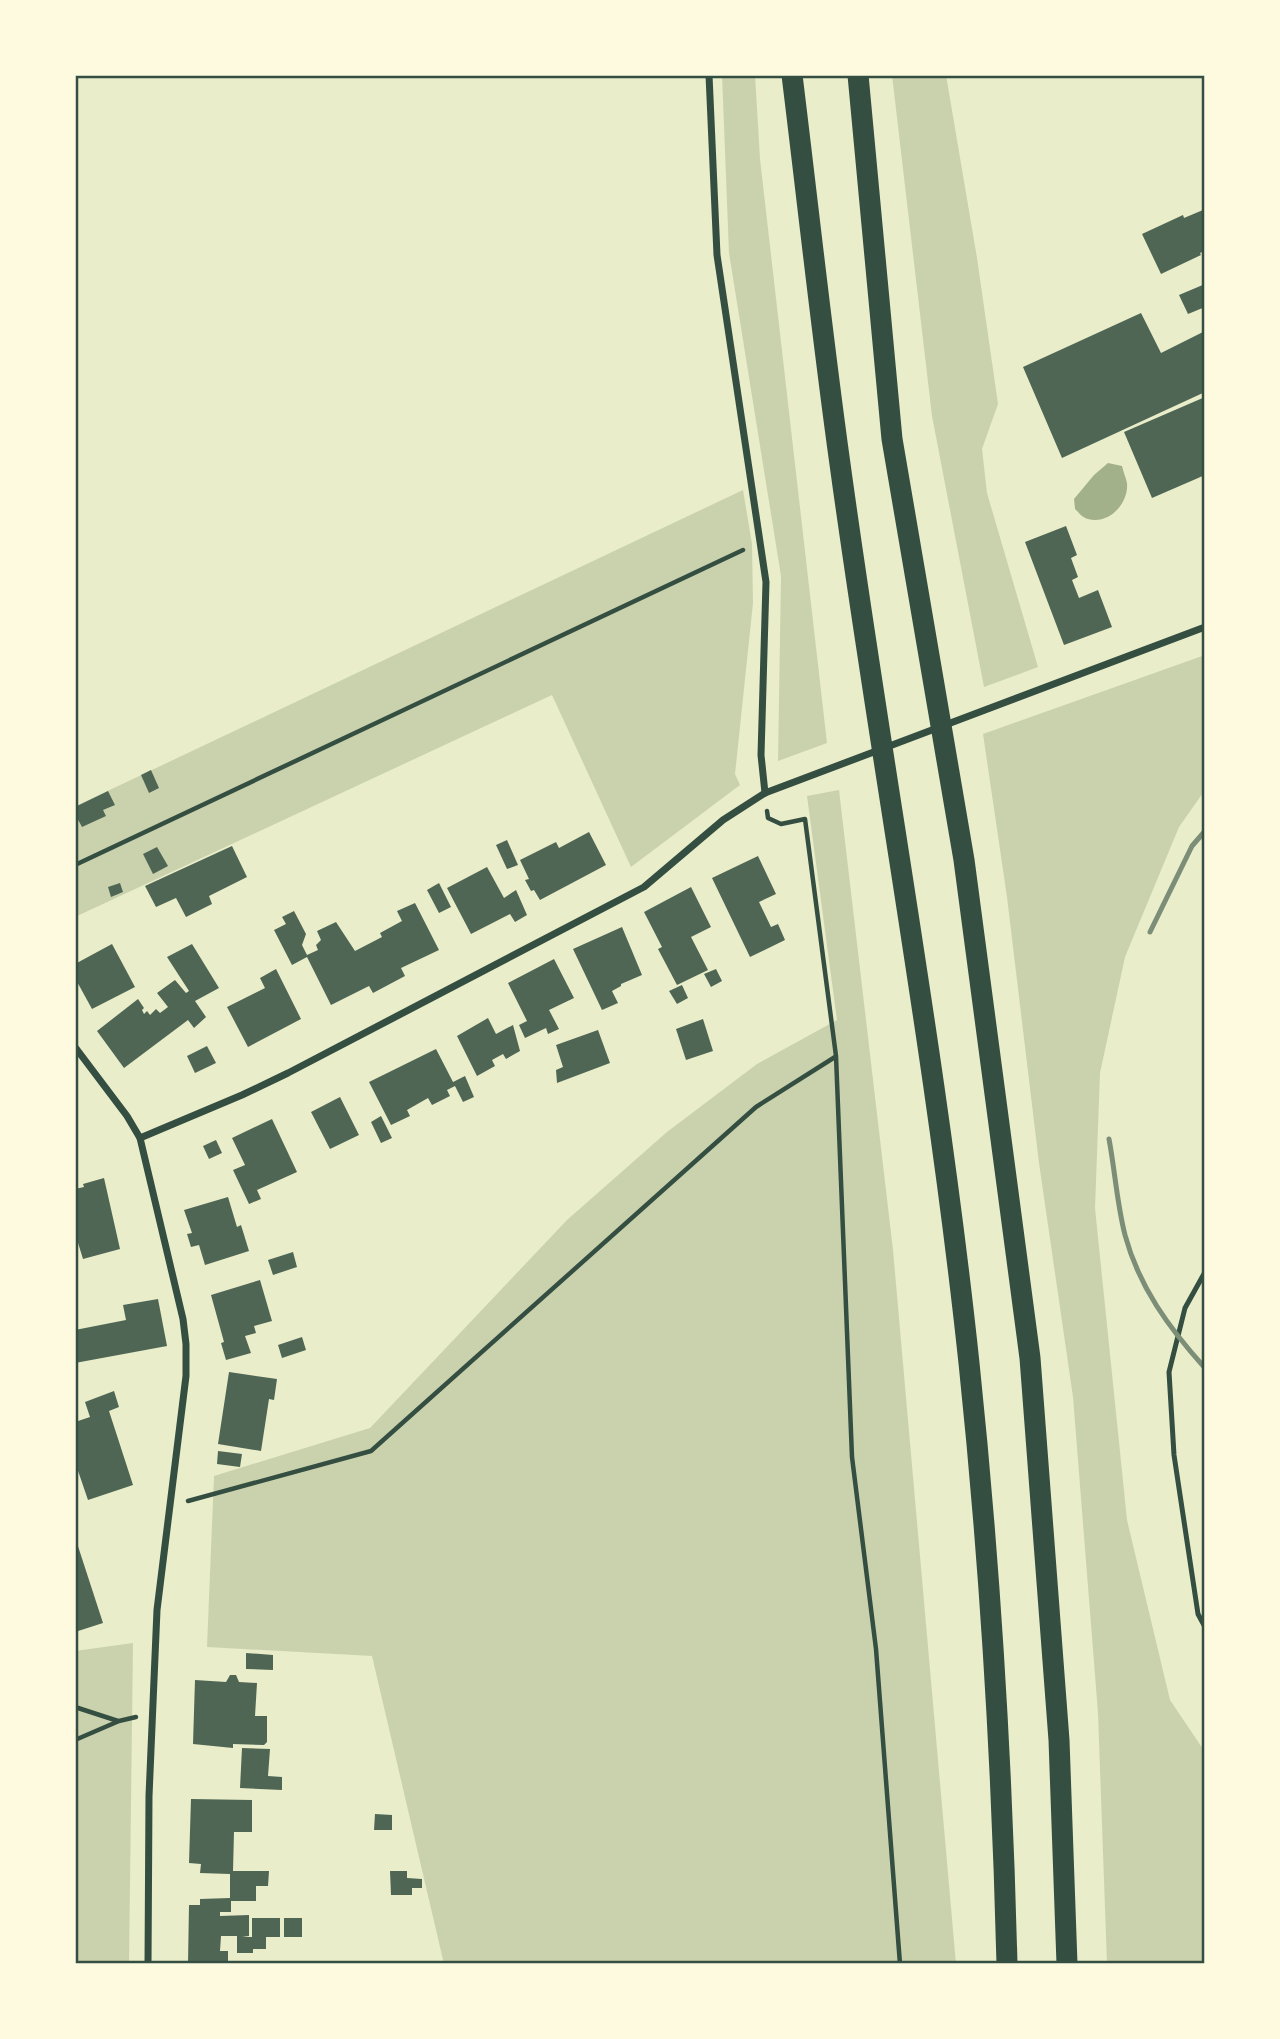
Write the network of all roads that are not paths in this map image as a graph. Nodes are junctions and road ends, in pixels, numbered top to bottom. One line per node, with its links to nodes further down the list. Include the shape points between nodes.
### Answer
1 (709, 75): 5 (street, via 717,255 766,582 761,755)
2 (792, 75): 11 (highway, via 840,464 939,1116 969,1361 1000,1740)
3 (858, 75): 12 (highway, via 892,439 964,860 1030,1358 1059,1740)
4 (1205, 627): 5 (street)
5 (765, 793): 7 (street, via 723,820 644,887 243,1095)
6 (75, 1047): 7 (street)
7 (140, 1138): 10 (street, via 186,1344 157,1610)
8 (1205, 1272): 9 (lane, via 1185,1308 1169,1372 1174,1455 1198,1614)
9 (1205, 1627)
10 (148, 1964)
11 (1007, 1964)
12 (1067, 1964)

